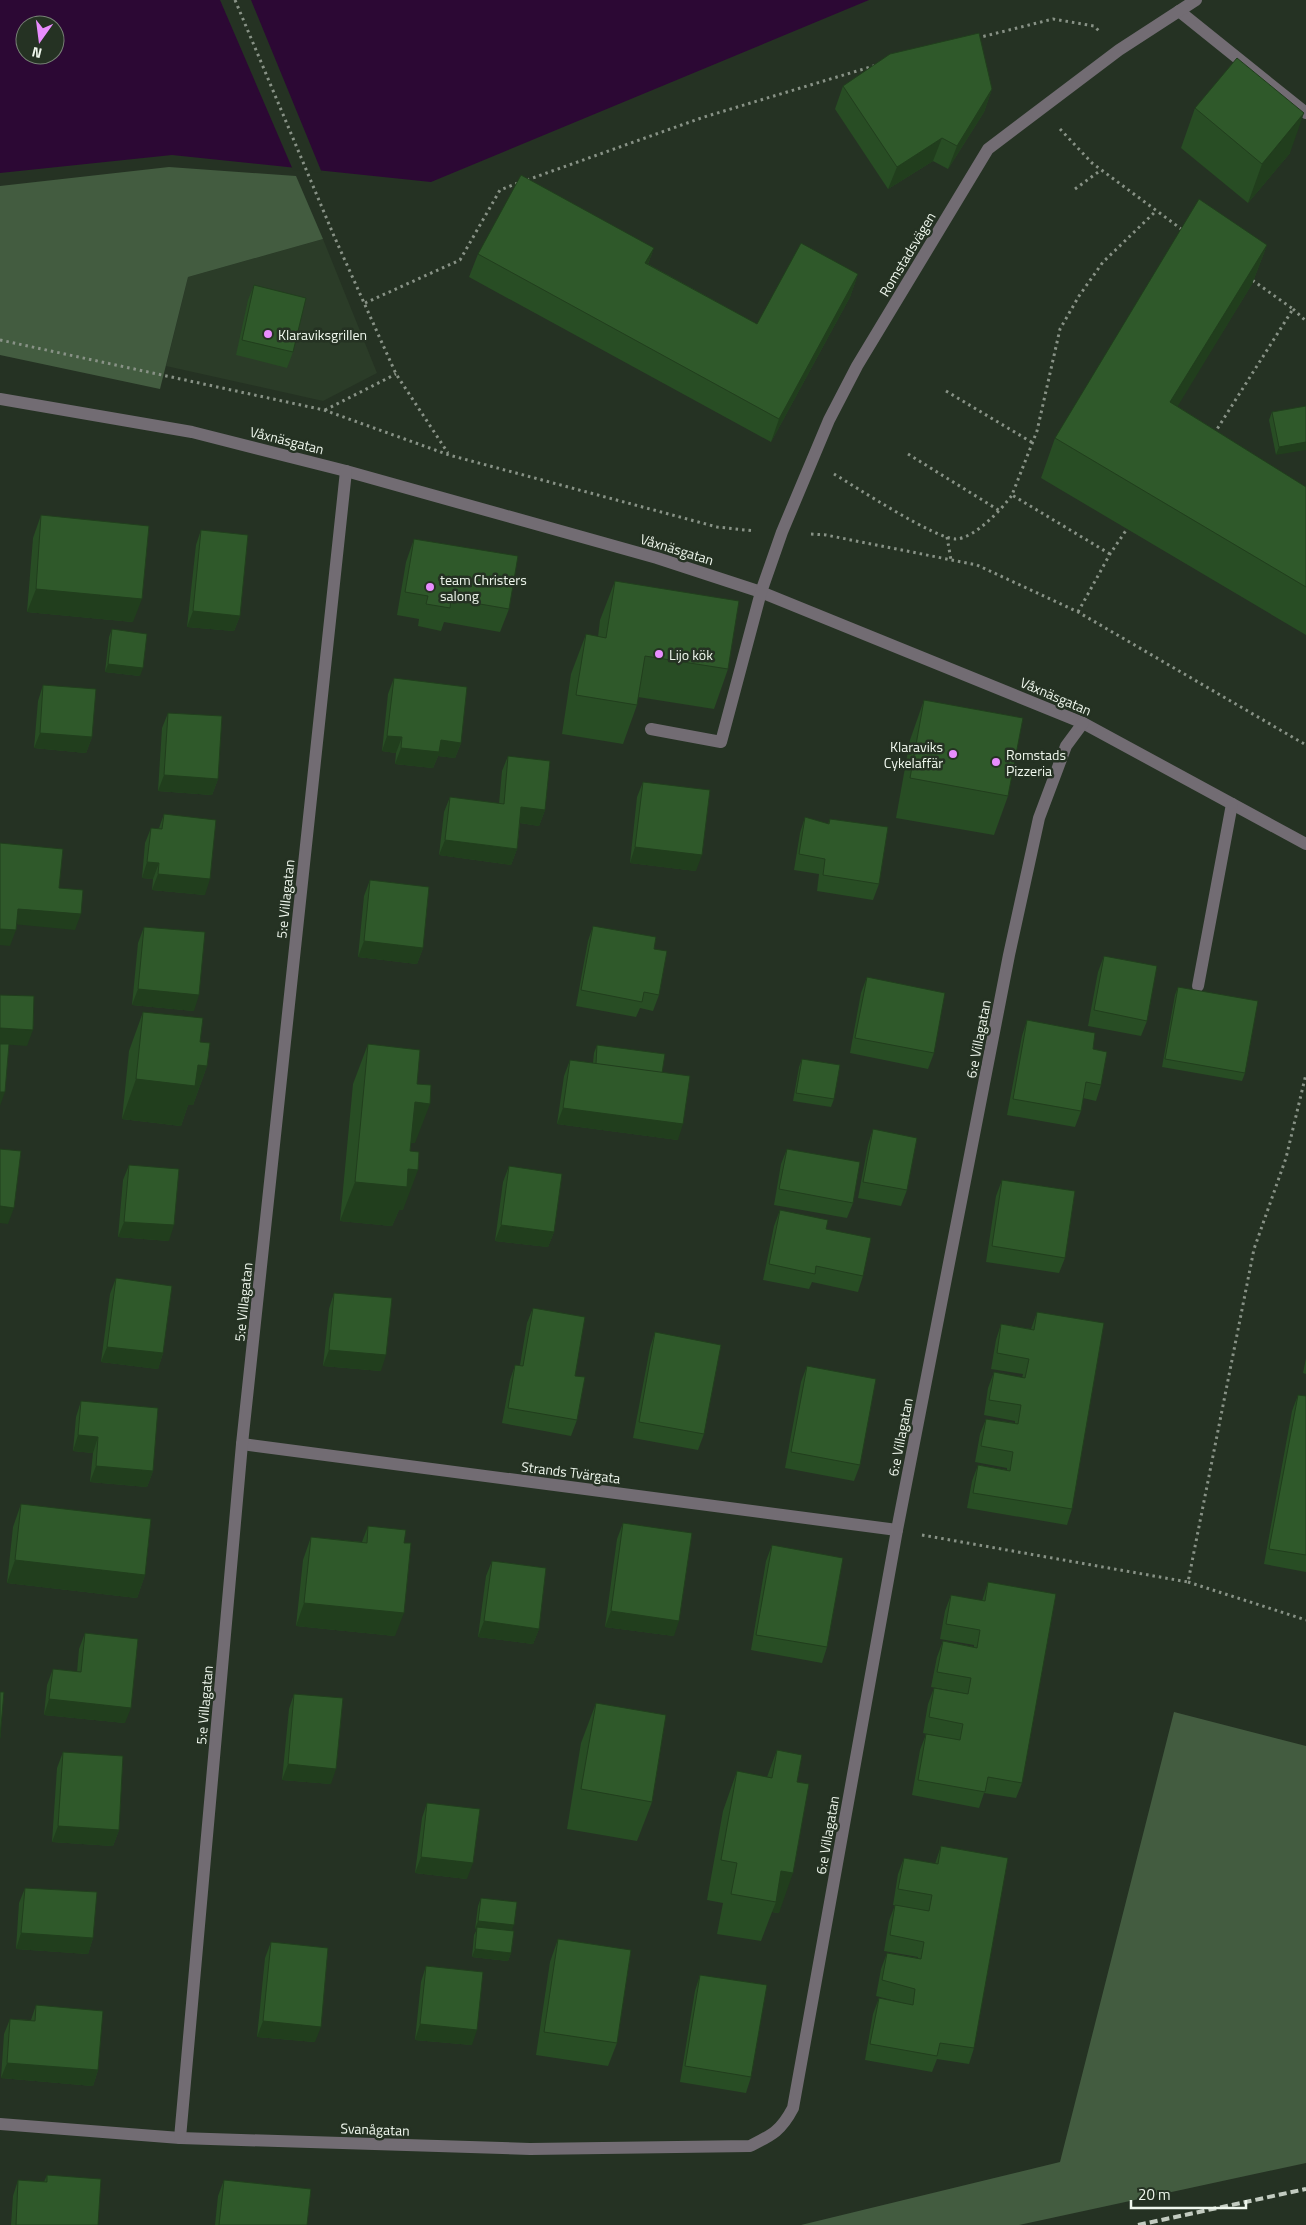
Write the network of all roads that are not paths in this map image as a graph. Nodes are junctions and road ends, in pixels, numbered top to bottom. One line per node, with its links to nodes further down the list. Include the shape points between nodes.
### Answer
1 (1196, 0): 2 (street, Romstadsvägen)
2 (1178, 11): 3 (street); 6 (street, Romstadsvägen, via 1119,50 988,149 857,366 829,420 782,532)
3 (1306, 113)
4 (0, 399): 5 (street, Våxnäsgatan, via 192,432)
5 (346, 471): 6 (street, Våxnäsgatan, via 657,558); 12 (street, 5:e Villagatan)
6 (761, 592): 7 (street, Våxnäsgatan); 8 (street, Romstadsvägen, via 721,742)
7 (1083, 723): 9 (street, Våxnäsgatan); 13 (street, 6:e Villagatan, via 1066,746 1039,818 1009,955)
8 (651, 729)
9 (1232, 804): 10 (street, Våxnäsgatan); 11 (street)
10 (1306, 844)
11 (1198, 986)
12 (242, 1444): 13 (street, Strands Tvärgata); 15 (street, 5:e Villagatan)
13 (897, 1530): 16 (street, 6:e Villagatan, via 793,2108 784,2126)
14 (0, 2124): 15 (street, Svanågatan)
15 (180, 2138): 16 (street, Svanågatan, via 530,2149)
16 (750, 2146)

